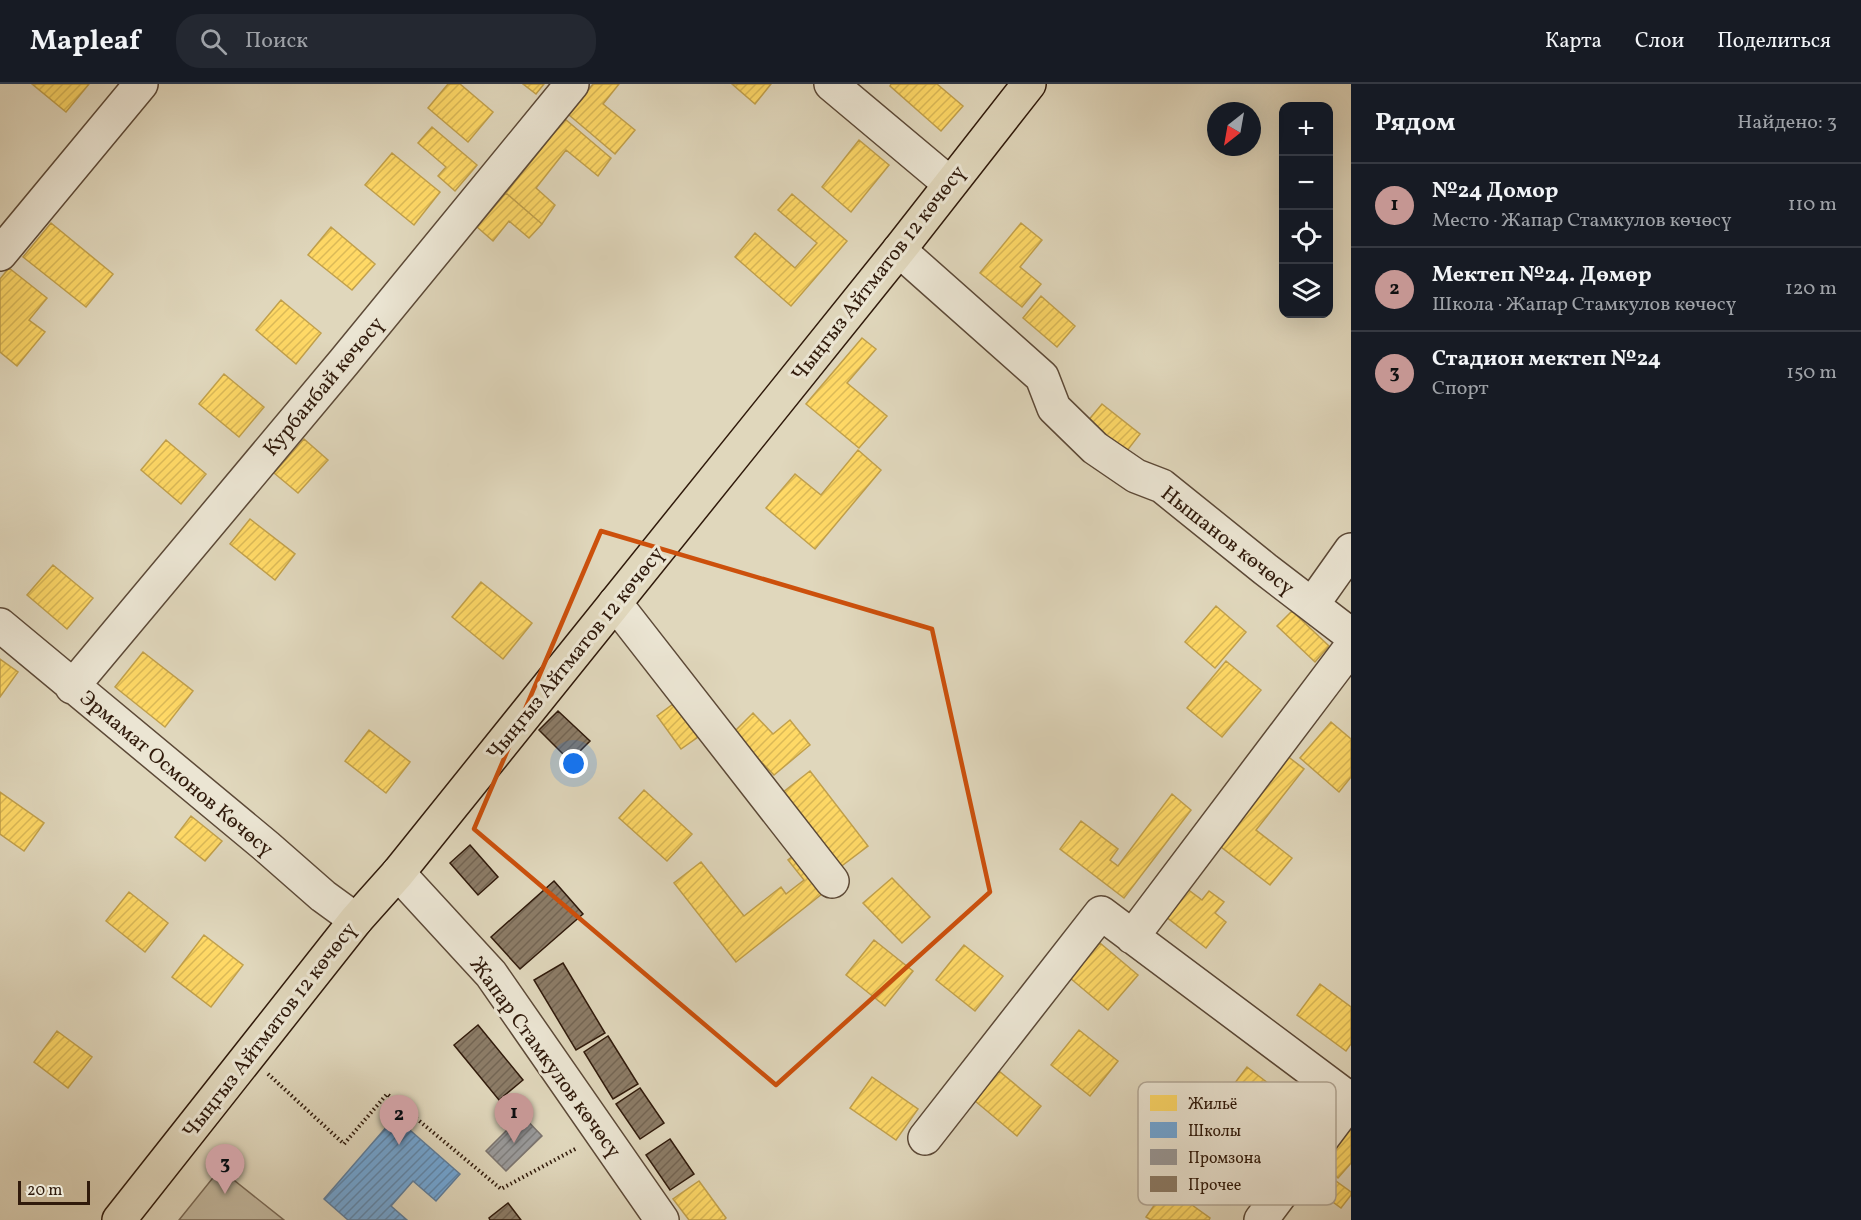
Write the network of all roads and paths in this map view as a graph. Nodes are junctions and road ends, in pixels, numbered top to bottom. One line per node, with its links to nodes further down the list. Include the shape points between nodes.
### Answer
1 (141, 84): 7 (street)
2 (572, 84): 14 (street, Курбанбай көчөсү)
3 (831, 84): 5 (street)
4 (1029, 84): 5 (main road, Чыңгыз Айтматов 12 көчөсү)
5 (949, 183): 6 (main road, Чыңгыз Айтматов 12 көчөсү)
6 (899, 250): 9 (main road, Чыңгыз Айтматов 12 көчөсү); 10 (street, Нышанов көчөсү, via 1042,377 1054,408 1095,448 1136,476 1162,486)
7 (0, 254)
8 (1351, 550): 10 (street)
9 (615, 603): 15 (main road, Чыңгыз Айтматов 12 көчөсү); 16 (street)
10 (1312, 605): 12 (street, Нышанов көчөсү)
11 (0, 625): 14 (street, Эрмамат Осмонов Көчөсү)
12 (1351, 635)
13 (1351, 647): 18 (street)
14 (72, 687): 17 (street, Эрмамат Осмонов Көчөсү, via 322,896)
15 (398, 873): 17 (main road, Чыңгыз Айтматов 12 көчөсү); 24 (street, Жапар Стамкулов көчөсү, via 491,974)
16 (832, 881)
17 (356, 920): 19 (main road, Чыңгыз Айтматов 12 көчөсү)
18 (1132, 937): 20 (street); 25 (street, via 1101,913)
19 (249, 1055): 24 (path, via 344,1144 387,1094 501,1189); 27 (main road, Чыңгыз Айтматов 12 көчөсү)
20 (1327, 1082)
21 (1336, 1089): 22 (street)
22 (1351, 1100): 23 (street)
23 (1336, 1120)
24 (600, 1132): 28 (street, Жапар Стамкулов көчөсү)
25 (925, 1138)
26 (1272, 1205): 29 (street)
27 (119, 1220)
28 (662, 1220)
29 (1261, 1220)

